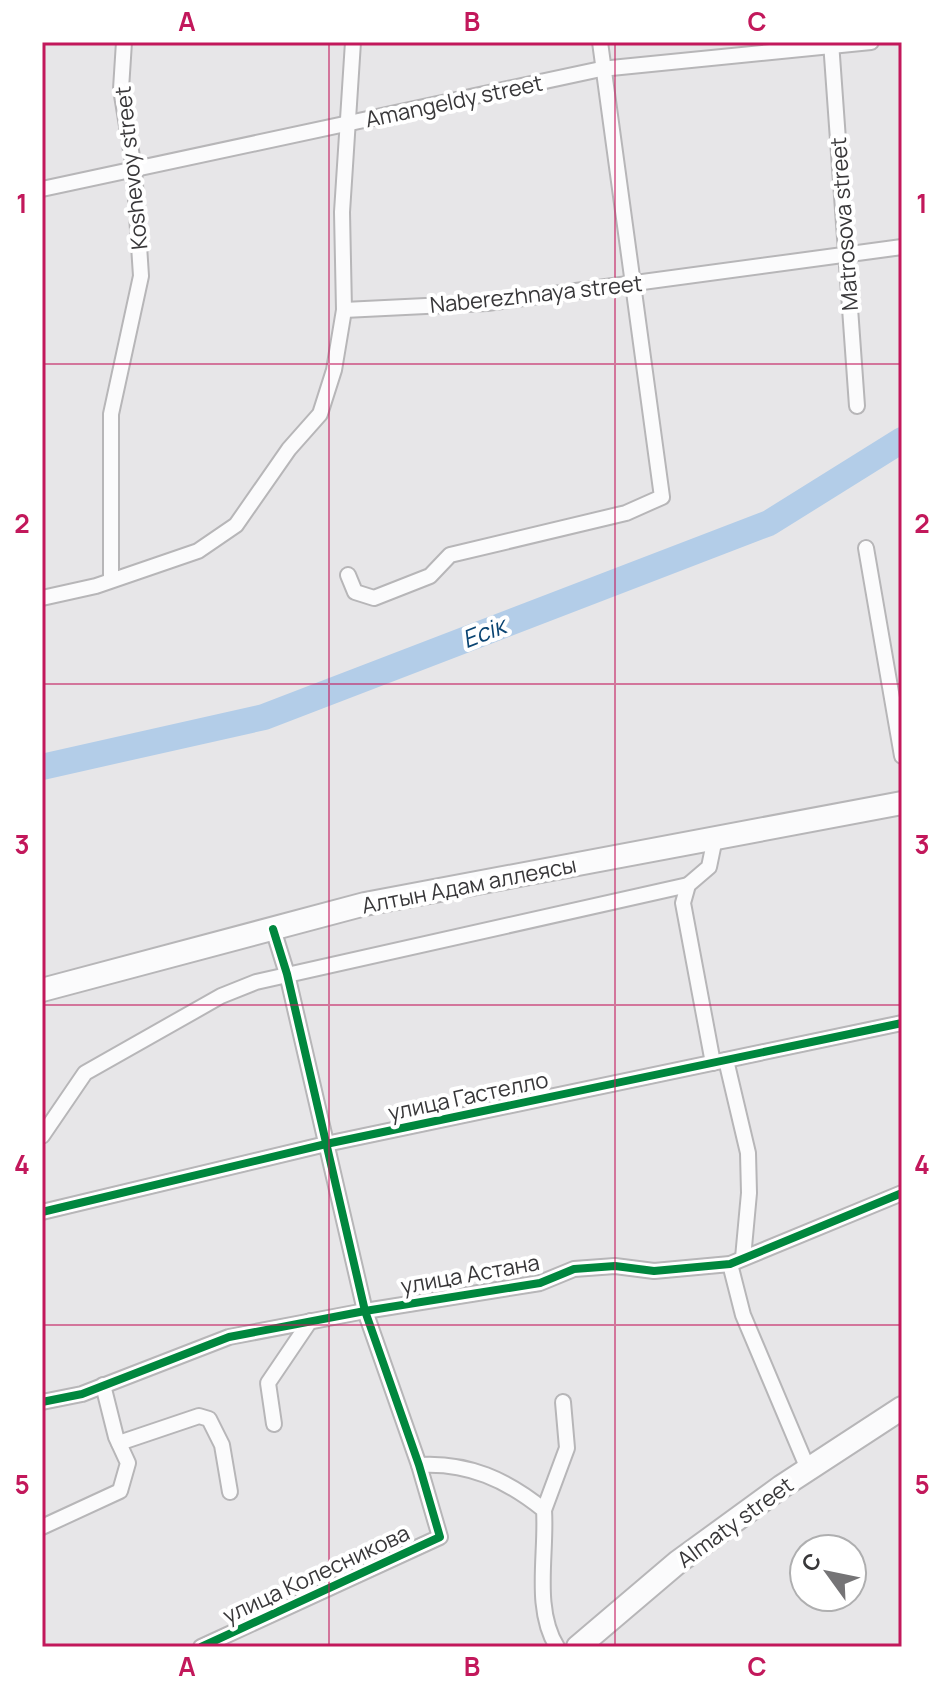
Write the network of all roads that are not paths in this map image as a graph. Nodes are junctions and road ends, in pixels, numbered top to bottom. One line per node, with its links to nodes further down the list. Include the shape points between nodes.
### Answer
1 (124, 42): 8 (street, Koshevoy street, via 121,89)
2 (353, 42): 7 (street)
3 (600, 42): 6 (street)
4 (871, 42): 5 (street, Amangeldy street)
5 (831, 44): 6 (street, Amangeldy street); 11 (street, Matrosova street)
6 (601, 69): 7 (street, Amangeldy street); 12 (street)
7 (347, 125): 8 (street, Amangeldy street); 13 (street)
8 (134, 169): 9 (street, Amangeldy street); 17 (street, Koshevoy street, via 141,276 111,414)
9 (42, 189)
10 (902, 247): 11 (street, Naberezhnaya street)
11 (846, 255): 12 (street, Naberezhnaya street); 14 (street, Matrosova street)
12 (631, 284): 13 (street, Naberezhnaya street, via 487,303); 16 (street, via 662,497 626,513 450,555 430,576 374,598 355,592)
13 (344, 310): 17 (street, via 320,414 236,525 198,551)
14 (857, 406)
15 (866, 548): 19 (street)
16 (348, 575)
17 (111, 579): 18 (street)
18 (42, 598)
19 (902, 756)
20 (902, 803): 21 (main road, Алтын Адам аллеясы)
21 (715, 838): 22 (street, via 709,867); 23 (main road, Алтын Адам аллеясы, via 365,904)
22 (688, 885): 24 (street); 27 (street, via 683,913)
23 (273, 929): 24 (street, улица Колесникова); 25 (main road, Алтын Адам аллеясы)
24 (287, 974): 28 (street, via 221,996 85,1073); 29 (street, улица Колесникова)
25 (42, 990)
26 (902, 1023): 27 (street, улица Гастелло)
27 (719, 1062): 29 (street, улица Гастелло); 32 (street, via 748,1153 749,1193)
28 (42, 1136)
29 (326, 1144): 31 (street, улица Гастелло); 33 (street, улица Колесникова)
30 (902, 1193): 32 (street, улица Астана)
31 (42, 1212)
32 (737, 1261): 33 (street, улица Астана, via 654,1271 615,1266 574,1269 540,1283); 42 (street, via 743,1315)
33 (365, 1311): 34 (street, улица Астана); 41 (street, улица Колесникова)
34 (310, 1321): 35 (street, улица Астана, via 229,1337); 39 (street, via 268,1383)
35 (103, 1385): 36 (street, улица Астана); 40 (street)
36 (42, 1402)
37 (563, 1402): 44 (street, via 567,1448)
38 (902, 1408): 42 (main road, Almaty street)
39 (274, 1424)
40 (119, 1443): 43 (street, via 199,1416 209,1419 222,1445); 45 (street, via 128,1463 120,1491)
41 (419, 1465): 44 (street, via 450,1463 483,1472); 46 (street, улица Колесникова, via 440,1537)
42 (808, 1469): 48 (main road, Almaty street, via 678,1562)
43 (230, 1492)
44 (544, 1510): 47 (street, via 543,1588 548,1632)
45 (42, 1527)
46 (201, 1647)
47 (557, 1647)
48 (578, 1647)

